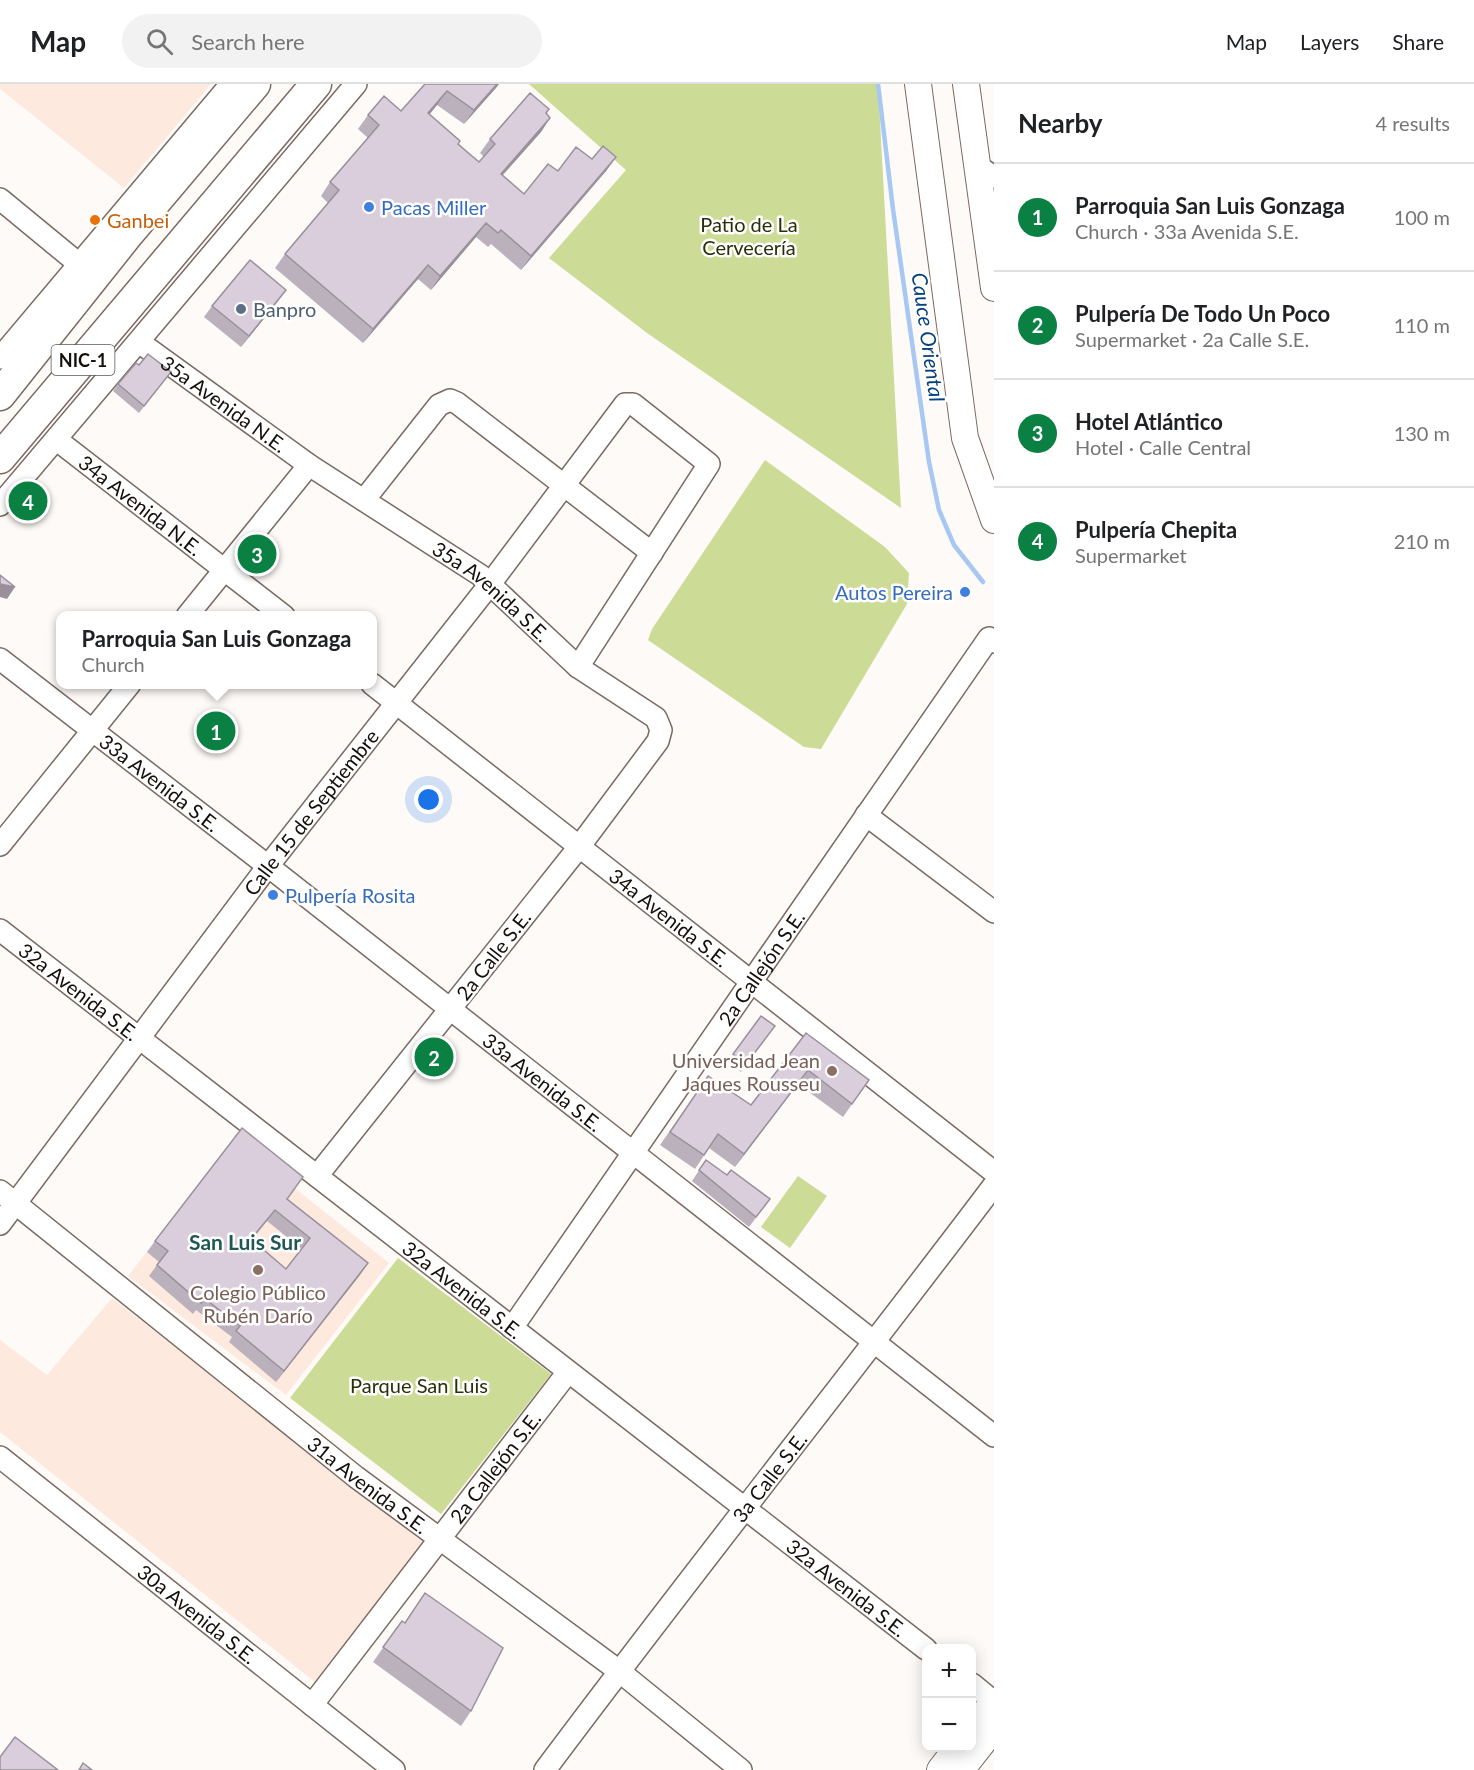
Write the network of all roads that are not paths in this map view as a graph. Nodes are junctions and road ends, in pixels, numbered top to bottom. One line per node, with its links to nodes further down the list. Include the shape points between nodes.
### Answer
1 (231, 84): 9 (street)
2 (255, 84): 13 (highway, NIC-1)
3 (316, 84): 15 (highway, NIC-1)
4 (356, 84): 11 (street)
5 (918, 84): 20 (main road, via 966,438)
6 (966, 84): 7 (main road)
7 (986, 172): 10 (main road)
8 (0, 199): 9 (street)
9 (79, 264): 12 (street)
10 (994, 288)
11 (139, 342): 14 (street); 16 (street, 35a Avenida N.E.)
12 (0, 358)
13 (0, 395)
14 (57, 440): 19 (street); 22 (street, 34a Avenida N.E.)
15 (0, 458)
16 (309, 465): 18 (street, 35a Avenida S.E.); 22 (street)
17 (564, 486): 18 (street, via 450,400 439,405); 21 (street); 21 (street, Calle 15 de Septiembre, via 625,404 633,404 709,464); 23 (street, Calle 15 de Septiembre)
18 (364, 500): 23 (street, 35a Avenida S.E.)
19 (0, 505)
20 (994, 520)
21 (652, 553): 28 (street)
22 (225, 569): 24 (street); 25 (street)
23 (490, 584): 28 (street, 35a Avenida S.E.); 31 (street, Calle 15 de Septiembre)
24 (190, 611)
25 (279, 611)
26 (991, 640): 34 (street, 2a Callejón S.E.)
27 (0, 659): 32 (street, 33a Avenida S.E.)
28 (578, 667): 33 (street, 35a Avenida S.E., via 656,718)
29 (377, 688): 31 (street, 34a Avenida S.E.)
30 (126, 689): 32 (street)
31 (396, 703): 36 (street, 34a Avenida S.E.); 37 (street, Calle 15 de Septiembre)
32 (92, 730): 35 (street); 37 (street, 33a Avenida S.E.)
33 (661, 730): 36 (street, 2a Calle S.E., via 658,741)
34 (867, 815): 38 (street); 40 (street, 2a Callejón S.E.)
35 (0, 845)
36 (579, 847): 40 (street, 34a Avenida S.E.); 41 (street, 2a Calle S.E.)
37 (268, 866): 41 (street, 33a Avenida S.E.); 42 (street, Calle 15 de Septiembre)
38 (994, 912)
39 (0, 930): 42 (street, 32a Avenida S.E.)
40 (751, 982): 43 (street, 2a Callejón S.E.); 44 (street, 34a Avenida S.E.)
41 (451, 1009): 43 (street, 33a Avenida S.E.); 45 (street, 2a Calle S.E.)
42 (140, 1037): 45 (street, 32a Avenida S.E.); 47 (street, Calle 15 de Septiembre)
43 (633, 1153): 49 (street, 2a Callejón S.E.); 50 (street, 33a Avenida S.E.)
44 (994, 1172)
45 (317, 1176): 49 (street, 32a Avenida S.E.)
46 (994, 1185): 50 (street, 3a Calle S.E.)
47 (8, 1197): 48 (street, Calle 15 de Septiembre); 55 (street, 31a Avenida S.E., via 356,1477)
48 (0, 1224)
49 (512, 1328): 51 (street, 32a Avenida S.E.)
50 (874, 1343): 52 (street, 33a Avenida S.E.); 54 (street, 3a Calle S.E.)
51 (568, 1372): 54 (street, 32a Avenida S.E.); 55 (street, 2a Callejón S.E.)
52 (994, 1436)
53 (0, 1457): 60 (street, 30a Avenida S.E.)
54 (745, 1510): 56 (street, 32a Avenida S.E.); 57 (street, 3a Calle S.E.)
55 (441, 1539): 57 (street, 31a Avenida S.E.); 60 (street, 2a Callejón S.E.)
56 (922, 1645)
57 (619, 1671): 65 (street, 3a Calle S.E.); 66 (street, 31a Avenida S.E.)
58 (976, 1687): 59 (street)
59 (994, 1701): 61 (main road)
60 (312, 1705): 64 (street, 30a Avenida S.E.)
61 (976, 1725)
62 (994, 1728): 68 (main road)
63 (954, 1752): 67 (main road)
64 (394, 1770)
65 (545, 1770)
66 (741, 1770)
67 (940, 1770)
68 (961, 1770)

